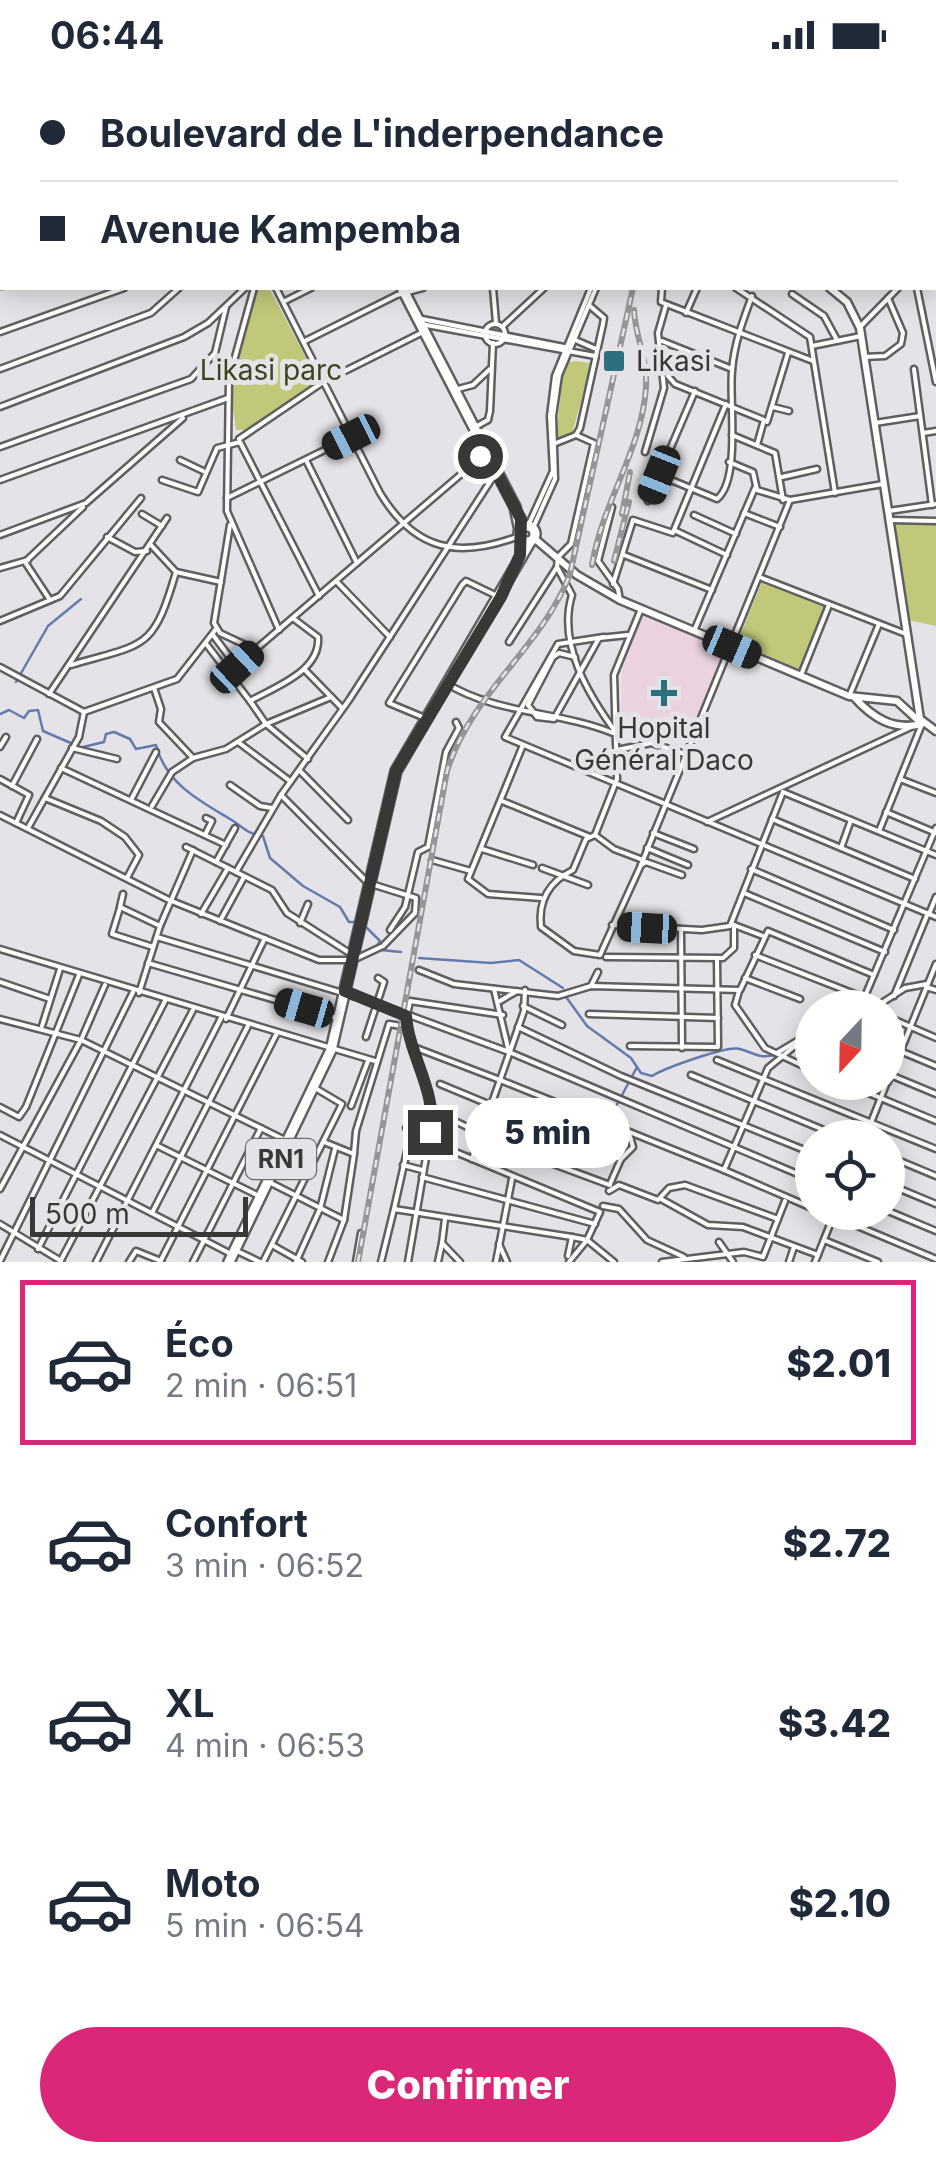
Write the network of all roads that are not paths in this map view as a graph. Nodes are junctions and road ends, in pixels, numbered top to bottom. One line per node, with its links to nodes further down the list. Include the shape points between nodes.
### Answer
1 (118, 290): 27 (street)
2 (177, 290): 42 (street, via 151,313)
3 (243, 290): 23 (street)
4 (253, 290): 51 (street)
5 (278, 290): 20 (street)
6 (307, 290): 20 (street)
7 (493, 290): 26 (street)
8 (542, 290): 26 (street)
9 (593, 290): 21 (street)
10 (661, 290): 22 (street, via 658,300)
11 (696, 290): 24 (street)
12 (740, 290): 18 (street)
13 (832, 290): 29 (street, via 847,302)
14 (896, 290): 19 (street)
15 (917, 290): 47 (street)
16 (404, 291): 25 (highway); 34 (street)
17 (792, 294): 33 (street, via 824,316)
18 (752, 296): 30 (street); 36 (street, via 807,332)
19 (888, 298): 29 (street); 40 (street, via 901,325 901,344 884,356)
20 (285, 300): 34 (street)
21 (586, 304): 31 (street); 38 (street, via 604,318)
22 (666, 305): 24 (street); 32 (street)
23 (226, 306): 53 (street, via 208,323 146,354); 71 (street, via 215,352 191,379)
24 (686, 313): 30 (street)
25 (423, 323): 28 (street); 48 (street); 49 (highway); 61 (highway)
26 (502, 330): 28 (street); 28 (street); 35 (street); 37 (street)
27 (0, 332)
28 (486, 332): 35 (street)
29 (860, 332): 33 (street); 40 (street)
30 (738, 334): 39 (street); 44 (street)
31 (571, 339): 37 (street); 38 (street)
32 (659, 340): 44 (street); 46 (street)
33 (836, 340): 36 (street)
34 (305, 341): 48 (street)
35 (493, 344): 43 (street)
36 (812, 346): 41 (street)
37 (566, 350): 38 (street); 69 (street, via 552,405)
38 (596, 352): 64 (street)
39 (788, 352): 41 (street); 54 (street)
40 (864, 357): 60 (street)
41 (813, 361): 88 (street)
42 (0, 369)
43 (490, 369): 49 (street); 61 (street, via 488,420)
44 (732, 369): 55 (street)
45 (914, 369): 58 (street)
46 (666, 372): 50 (street); 73 (street)
47 (935, 379)
48 (324, 382): 66 (street); 67 (street)
49 (458, 389): 61 (highway)
50 (694, 391): 52 (street); 80 (street)
51 (228, 398): 57 (street); 68 (street)
52 (726, 404): 55 (street); 87 (street)
53 (0, 407)
54 (773, 407): 56 (street); 59 (street)
55 (735, 408): 59 (street); 65 (street)
56 (789, 411)
57 (186, 415): 82 (street); 93 (street)
58 (920, 416): 60 (street); 63 (street)
59 (766, 422): 70 (street)
60 (873, 423): 85 (street)
61 (474, 427): 72 (highway)
62 (936, 431): 63 (street)
63 (923, 433): 94 (street)
64 (576, 435): 69 (street); 116 (street, via 594,443 571,544)
65 (732, 435): 70 (street); 76 (street)
66 (351, 437): 75 (street); 102 (street)
67 (238, 441): 68 (street); 84 (street)
68 (230, 443): 79 (street, via 217,448); 90 (street)
69 (553, 444): 106 (street, via 555,478)
70 (757, 446): 81 (street, via 775,453)
71 (0, 448)
72 (488, 452): 78 (highway); 102 (street)
73 (646, 452)
74 (180, 460): 79 (street)
75 (306, 460): 84 (street); 118 (street)
76 (729, 462): 86 (street, via 752,472); 87 (street, via 720,498)
77 (817, 469): 81 (street)
78 (497, 471): 106 (highway); 112 (street)
79 (205, 472): 83 (street, via 198,492)
80 (659, 475): 87 (street); 92 (street)
81 (780, 477): 91 (street)
82 (0, 480)
83 (162, 480)
84 (261, 482): 90 (street); 127 (street)
85 (883, 484): 88 (street); 99 (street)
86 (755, 488): 91 (street); 97 (street)
87 (691, 489): 109 (street)
88 (835, 492): 91 (street)
89 (141, 498): 110 (street)
90 (227, 498): 103 (street)
91 (787, 500): 105 (street)
92 (648, 501)
93 (86, 504): 108 (street); 117 (street)
94 (934, 504): 99 (street)
95 (612, 506): 125 (street, via 598,562)
96 (142, 514): 104 (street)
97 (744, 514): 105 (street); 107 (street)
98 (694, 515): 107 (street)
99 (889, 515): 101 (street); 139 (street)
100 (167, 518): 104 (street)
101 (936, 521)
102 (404, 524): 112 (street); 118 (street)
103 (230, 525): 123 (street); 136 (street)
104 (162, 526): 111 (street)
105 (780, 527): 122 (street)
106 (526, 533): 112 (street, via 476,549); 116 (street); 128 (highway, RN1)
107 (736, 534): 115 (street)
108 (0, 535)
109 (676, 535): 114 (street, via 636,519); 115 (street)
110 (107, 536): 113 (street); 130 (street, via 79,578)
111 (151, 546): 113 (street); 121 (street)
112 (447, 548): 142 (street)
113 (147, 552): 150 (street)
114 (624, 555): 125 (street); 126 (street)
115 (726, 555): 126 (street)
116 (558, 557): 119 (street); 129 (street)
117 (28, 560): 120 (street); 130 (street, via 25,565)
118 (357, 563): 124 (street)
119 (557, 567): 143 (street, via 572,595); 144 (street)
120 (0, 568)
121 (176, 572): 123 (street); 150 (street, via 162,620 147,641)
122 (760, 577): 131 (street); 146 (street)
123 (222, 582): 137 (street)
124 (336, 582): 127 (street); 142 (street)
125 (613, 584): 129 (street)
126 (712, 590): 138 (street)
127 (319, 596): 133 (street)
128 (501, 597): 156 (highway, RN1); 167 (street, via 466,582 425,642 389,703)
129 (620, 600): 132 (street)
130 (51, 602): 134 (street)
131 (830, 605): 135 (street); 154 (street)
132 (640, 610): 138 (street); 140 (street)
133 (294, 620): 136 (street); 153 (street, via 320,642)
134 (0, 621)
135 (879, 624): 139 (street); 160 (street)
136 (278, 630): 147 (street)
137 (214, 632): 145 (street); 147 (street); 151 (street)
138 (694, 632): 146 (street)
139 (906, 634): 170 (street)
140 (628, 635): 141 (street); 173 (street, via 614,674)
141 (604, 637): 143 (street); 152 (street)
142 (390, 638): 163 (street)
143 (570, 640): 148 (street); 162 (street, via 550,652)
144 (509, 642)
145 (207, 644): 155 (street); 157 (street, via 185,674)
146 (732, 647): 154 (street); 182 (street)
147 (256, 649): 151 (street)
148 (575, 657): 152 (street); 164 (street, via 553,657)
149 (0, 666): 158 (street)
150 (68, 666): 158 (street)
151 (237, 667): 155 (street)
152 (582, 668): 166 (street); 173 (street)
153 (305, 670): 159 (street); 161 (street)
154 (800, 676): 160 (street)
155 (230, 677): 161 (street)
156 (446, 683): 162 (street, via 474,700); 167 (highway, RN1)
157 (154, 688): 165 (street); 184 (street, via 159,722)
158 (49, 694): 165 (street)
159 (331, 696): 163 (street); 169 (street)
160 (852, 696): 170 (street, via 897,701); 171 (street, via 874,717)
161 (250, 701): 169 (street)
162 (519, 707): 164 (street); 178 (street, via 504,735)
163 (342, 708): 185 (street)
164 (530, 711): 166 (street, via 546,720)
165 (84, 712): 179 (street)
166 (556, 715): 173 (street)
167 (424, 718): 246 (highway, RN1, via 396,771)
168 (456, 722): 250 (street, via 428,847 418,852)
169 (266, 724): 176 (street); 185 (street)
170 (922, 724): 171 (street); 172 (street); 189 (street)
171 (911, 727): 194 (street)
172 (936, 732)
173 (617, 734): 180 (street)
174 (6, 737): 177 (street)
175 (37, 739): 193 (street)
176 (238, 742): 184 (street); 190 (street)
177 (0, 745)
178 (523, 745): 191 (street); 199 (street)
179 (72, 748): 183 (street); 186 (street)
180 (618, 750): 182 (street, via 651,743); 191 (street)
181 (156, 752): 198 (street)
182 (686, 754): 200 (street)
183 (118, 758)
184 (192, 758): 201 (street, via 172,772)
185 (308, 759): 187 (street)
186 (61, 768): 197 (street); 198 (street)
187 (300, 771): 190 (street); 207 (street)
188 (0, 779): 193 (street)
189 (900, 779): 195 (street); 203 (street)
190 (290, 782): 196 (street)
191 (616, 784): 200 (street); 220 (street)
192 (230, 785): 202 (street)
193 (12, 786): 211 (street, via 29,797)
194 (781, 790): 206 (street); 208 (street); 210 (street)
195 (936, 793)
196 (280, 795): 202 (street); 246 (street)
197 (46, 798): 214 (street); 244 (street, via 126,837 139,854)
198 (131, 800): 201 (street)
199 (500, 800): 220 (street); 228 (street)
200 (664, 805): 210 (street); 219 (street)
201 (151, 807): 218 (street)
202 (272, 808): 239 (street)
203 (886, 812): 216 (street); 217 (street)
204 (2, 816): 211 (street); 213 (street)
205 (206, 818): 209 (street)
206 (771, 819): 222 (street); 225 (street)
207 (348, 820)
208 (851, 820): 217 (street); 225 (street)
209 (212, 821): 212 (street); 218 (street)
210 (706, 822): 222 (street)
211 (16, 823): 214 (street)
212 (220, 823)
213 (0, 828)
214 (28, 828): 244 (street)
215 (235, 828): 221 (street)
216 (935, 831): 229 (street)
217 (878, 832): 229 (street)
218 (206, 833): 221 (street)
219 (654, 833): 224 (street); 226 (street)
220 (593, 836): 233 (street); 241 (street, via 582,844 573,870)
221 (226, 844): 232 (street)
222 (760, 844): 238 (street); 255 (street)
223 (186, 846): 227 (street)
224 (648, 848): 233 (street); 235 (street)
225 (840, 848): 245 (street)
226 (694, 849)
227 (194, 850): 232 (street); 253 (street)
228 (482, 850): 234 (street); 240 (street)
229 (926, 852): 230 (street); 245 (street)
230 (936, 856)
231 (432, 860): 240 (street)
232 (216, 862): 236 (street)
233 (642, 863): 242 (street); 264 (street)
234 (533, 865)
235 (688, 865)
236 (228, 868): 239 (street); 257 (street)
237 (542, 868): 241 (street)
238 (751, 869): 248 (street); 267 (street)
239 (236, 872): 243 (street)
240 (473, 872): 252 (street, via 470,882 488,894)
241 (558, 875): 247 (street); 252 (street)
242 (682, 875)
243 (245, 876): 260 (street); 261 (street, via 272,890)
244 (127, 878): 253 (street)
245 (915, 880): 255 (street)
246 (368, 884): 250 (street); 275 (highway, RN1)
247 (588, 885)
248 (744, 893): 262 (street); 273 (street)
249 (123, 894): 256 (street)
250 (409, 895): 265 (street); 275 (street, via 417,906 406,926 383,946)
251 (936, 897): 258 (street)
252 (543, 898): 264 (street, via 541,927 578,952 600,956)
253 (169, 900): 257 (street); 263 (street)
254 (308, 904): 261 (street)
255 (905, 904): 258 (street); 267 (street)
256 (120, 907): 263 (street); 271 (street, via 112,934)
257 (202, 914): 260 (street)
258 (928, 914): 259 (street); 302 (street)
259 (936, 916)
260 (220, 921): 270 (street)
261 (300, 923): 275 (street)
262 (733, 924): 266 (street); 268 (street); 278 (street, via 734,948)
263 (160, 926): 269 (street)
264 (612, 926): 266 (street)
265 (390, 930)
266 (682, 930): 277 (street)
267 (894, 930): 273 (street)
268 (763, 936): 274 (street); 287 (street, via 768,931)
269 (157, 937): 271 (street); 281 (street)
270 (266, 937): 275 (street, via 314,958); 281 (street)
271 (154, 947): 279 (street)
272 (0, 949): 282 (street)
273 (885, 952): 287 (street)
274 (755, 955): 289 (street); 300 (street)
275 (350, 956): 304 (highway, RN1)
276 (606, 957): 277 (street)
277 (681, 958): 278 (street); 294 (street)
278 (717, 960): 296 (street)
279 (148, 963): 295 (street); 305 (street)
280 (936, 964): 285 (street)
281 (254, 966): 295 (street); 304 (street)
282 (60, 970): 286 (street); 308 (street)
283 (419, 970): 297 (street)
284 (598, 972): 292 (street)
285 (934, 973): 293 (street)
286 (79, 975): 291 (street); 329 (street)
287 (874, 976): 301 (street)
288 (378, 978): 311 (street, via 384,982)
289 (745, 978): 299 (street); 307 (street)
290 (0, 982): 308 (street)
291 (106, 983): 305 (street); 334 (street)
292 (591, 986): 294 (street); 298 (street, via 558,996)
293 (927, 986): 303 (street); 306 (street); 327 (street)
294 (682, 988): 296 (street); 319 (street)
295 (241, 989): 318 (street); 321 (street)
296 (718, 989): 299 (street); 320 (street)
297 (494, 990): 298 (street); 310 (street)
298 (522, 990): 310 (street); 312 (street)
299 (740, 990): 344 (street, via 735,1004 762,1044)
300 (845, 990)
301 (868, 990)
302 (896, 990)
303 (936, 990)
304 (345, 991): 311 (street); 321 (highway, RN1)
305 (136, 993): 309 (street); 341 (street)
306 (905, 993)
307 (795, 997)
308 (50, 999): 324 (street)
309 (165, 1001): 313 (street); 348 (street)
310 (500, 1001): 315 (street)
311 (379, 1004): 316 (street); 331 (street)
312 (523, 1006): 322 (street); 328 (street)
313 (194, 1009): 318 (street); 351 (street)
314 (589, 1014): 319 (street)
315 (503, 1015): 316 (street, via 412,1000); 342 (street)
316 (406, 1016): 326 (street); 342 (street)
317 (0, 1018): 324 (street)
318 (223, 1018): 325 (street); 357 (street)
319 (681, 1018): 320 (street); 339 (street)
320 (718, 1018): 339 (street, via 718,1048)
321 (339, 1019): 340 (highway, RN1)
322 (562, 1025)
323 (905, 1025): 327 (street)
324 (42, 1026): 329 (street)
325 (248, 1026): 330 (street); 361 (street)
326 (407, 1027): 337 (street); 346 (street, via 390,1023)
327 (910, 1027): 332 (street); 333 (street)
328 (518, 1028): 342 (street); 372 (street)
329 (58, 1032): 334 (street); 363 (street, via 19,1117)
330 (276, 1034): 340 (street); 368 (street)
331 (366, 1037)
332 (936, 1038)
333 (905, 1039)
334 (81, 1040): 341 (street); 386 (street)
335 (795, 1044): 344 (street)
336 (795, 1045): 344 (street)
337 (411, 1046): 353 (street); 367 (street)
338 (630, 1046): 339 (street)
339 (682, 1048)
340 (331, 1050): 346 (street); 356 (highway, RN1)
341 (106, 1051): 348 (street); 392 (street)
342 (508, 1052): 353 (street); 385 (street)
343 (905, 1053): 349 (street)
344 (779, 1055): 347 (street); 352 (street)
345 (718, 1060): 352 (street)
346 (372, 1061): 364 (street); 366 (street)
347 (795, 1062)
348 (132, 1065): 351 (street); 399 (street)
349 (936, 1066)
350 (690, 1075): 359 (street)
351 (157, 1077): 357 (street); 405 (street)
352 (764, 1077): 359 (street); 370 (street)
353 (500, 1080): 365 (street); 375 (street)
354 (905, 1081): 358 (street)
355 (440, 1084): 365 (street)
356 (316, 1088): 362 (street); 380 (highway, RN1)
357 (185, 1089): 361 (street); 382 (street)
358 (936, 1094)
359 (753, 1100): 369 (street); 372 (street)
360 (885, 1100): 371 (street)
361 (211, 1102): 368 (street); 389 (street)
362 (343, 1102): 364 (street); 381 (street)
363 (0, 1106)
364 (351, 1106): 366 (street)
365 (490, 1106): 377 (street); 391 (street)
366 (362, 1110): 388 (street)
367 (434, 1111): 374 (street); 377 (street)
368 (235, 1115): 373 (street); 395 (street)
369 (800, 1120)
370 (866, 1120)
371 (936, 1121)
372 (743, 1124): 383 (street); 385 (street)
373 (261, 1128): 380 (street); 404 (street)
374 (430, 1132): 379 (street); 394 (street, via 409,1128)
375 (628, 1132): 391 (street, via 633,1147); 396 (street)
376 (0, 1134): 386 (street)
377 (480, 1134): 390 (street); 406 (street)
378 (905, 1136): 387 (street)
379 (429, 1140): 390 (street); 398 (street)
380 (289, 1142): 403 (highway, RN1)
381 (324, 1142): 384 (street); 409 (street)
382 (157, 1145): 389 (street); 412 (street)
383 (795, 1146)
384 (335, 1147): 388 (street); 418 (street)
385 (734, 1147): 396 (street); 397 (street)
386 (24, 1148): 392 (street); 402 (street)
387 (936, 1149)
388 (354, 1154): 426 (street)
389 (182, 1158): 395 (street); 421 (street)
390 (472, 1159): 401 (street)
391 (620, 1161): 406 (street)
392 (52, 1162): 399 (street); 435 (street)
393 (905, 1163): 400 (street)
394 (402, 1165): 398 (street); 419 (street)
395 (207, 1170): 404 (street); 430 (street)
396 (724, 1170): 414 (street)
397 (795, 1173)
398 (422, 1174): 413 (street); 422 (street)
399 (78, 1175): 405 (street); 446 (street)
400 (936, 1176)
401 (513, 1178): 413 (street); 420 (street)
402 (3, 1180): 407 (street)
403 (269, 1182): 409 (street); 410 (highway, RN1)
404 (233, 1184): 410 (street); 440 (street)
405 (103, 1188): 412 (street); 456 (street)
406 (609, 1188): 411 (street, via 619,1185); 417 (street)
407 (0, 1189)
408 (905, 1191): 416 (street)
409 (297, 1196): 418 (street); 444 (street)
410 (261, 1197): 447 (highway, RN1)
411 (661, 1199): 425 (street, via 668,1188 684,1185); 437 (street, via 708,1225)
412 (129, 1200): 421 (street); 457 (street)
413 (506, 1200): 428 (street); 429 (street)
414 (795, 1201)
415 (785, 1202): 425 (street)
416 (936, 1204)
417 (603, 1206): 420 (street); 449 (street, via 619,1209 647,1240)
418 (320, 1209): 426 (street); 455 (street)
419 (394, 1209): 422 (street); 464 (street)
420 (600, 1212): 428 (street)
421 (152, 1214): 430 (street)
422 (419, 1214): 424 (street); 465 (street)
423 (905, 1218): 433 (street)
424 (445, 1219): 429 (street); 442 (street)
425 (778, 1219): 437 (street)
426 (344, 1220): 462 (street)
427 (0, 1224): 435 (street)
428 (595, 1224): 438 (street)
429 (505, 1226): 436 (street); 443 (street)
430 (178, 1228): 440 (street); 459 (street)
431 (828, 1230): 439 (street)
432 (871, 1230): 454 (street)
433 (936, 1232)
434 (360, 1233): 463 (street)
435 (14, 1236): 446 (street); 448 (street)
436 (572, 1236): 438 (street); 451 (street)
437 (771, 1237): 445 (street); 452 (street)
438 (587, 1240): 451 (street); 470 (street)
439 (824, 1240): 453 (street); 474 (street)
440 (204, 1241): 447 (street); 460 (street)
441 (719, 1242): 450 (street)
442 (442, 1244): 466 (street); 467 (street)
443 (499, 1244): 468 (street); 469 (street)
444 (272, 1245): 455 (street); 461 (street)
445 (794, 1246): 453 (street); 473 (street)
446 (38, 1249): 456 (street)
447 (232, 1256): 461 (street)
448 (1, 1257)
449 (688, 1258): 450 (street); 471 (street)
450 (728, 1258): 452 (street, via 744,1252); 472 (street)
451 (569, 1259)
452 (763, 1259)
453 (816, 1259)
454 (936, 1259)
455 (298, 1261)
456 (60, 1262)
457 (96, 1262)
458 (130, 1262): 459 (street, via 136,1251)
459 (160, 1262)
460 (194, 1262)
461 (262, 1262)
462 (328, 1262)
463 (356, 1262)
464 (381, 1262)
465 (408, 1262)
466 (438, 1262)
467 (460, 1262)
468 (496, 1262)
469 (507, 1262)
470 (614, 1262)
471 (662, 1262)
472 (733, 1262)
473 (789, 1262)
474 (878, 1262)

